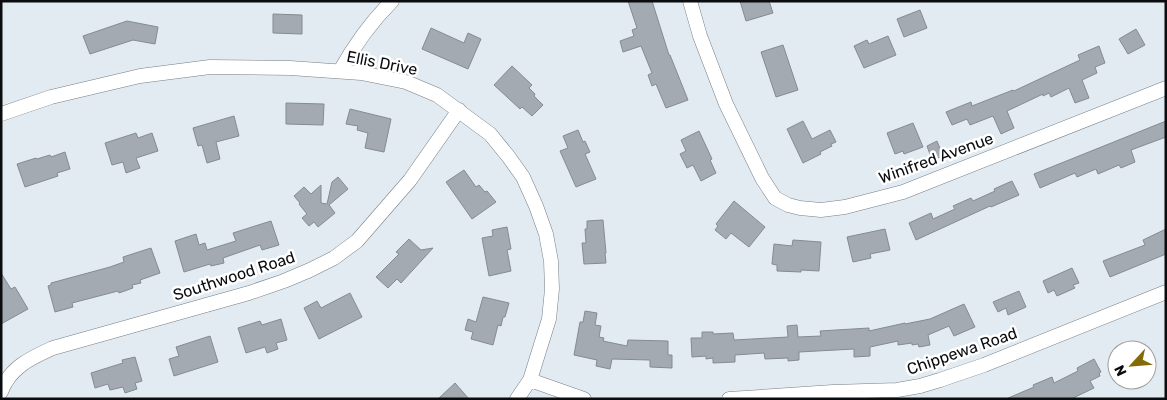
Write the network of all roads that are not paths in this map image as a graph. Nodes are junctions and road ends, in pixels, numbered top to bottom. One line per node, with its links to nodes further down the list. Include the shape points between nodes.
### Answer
1 (392, 1): 3 (street, via 376,17)
2 (690, 1): 4 (street, Winifred Avenue, via 726,104 762,178 775,198 800,208 846,207 903,192)
3 (340, 71): 5 (street, Ellis Drive, via 406,82 437,95); 6 (street, Ellis Drive, via 210,67 131,78 51,97)
4 (1166, 88)
5 (459, 110): 8 (street, Ellis Drive, via 490,134 523,177 546,234 552,289 549,319); 9 (street, Southwood Road, via 405,187 357,241 334,258 249,293 53,348 20,365)
6 (1, 114)
7 (1166, 292): 12 (street, Chippewa Road, via 984,365 920,386)
8 (530, 380): 10 (street, Ellis Drive); 11 (street)
9 (1, 392)
10 (517, 399)
11 (584, 399)
12 (729, 399)

